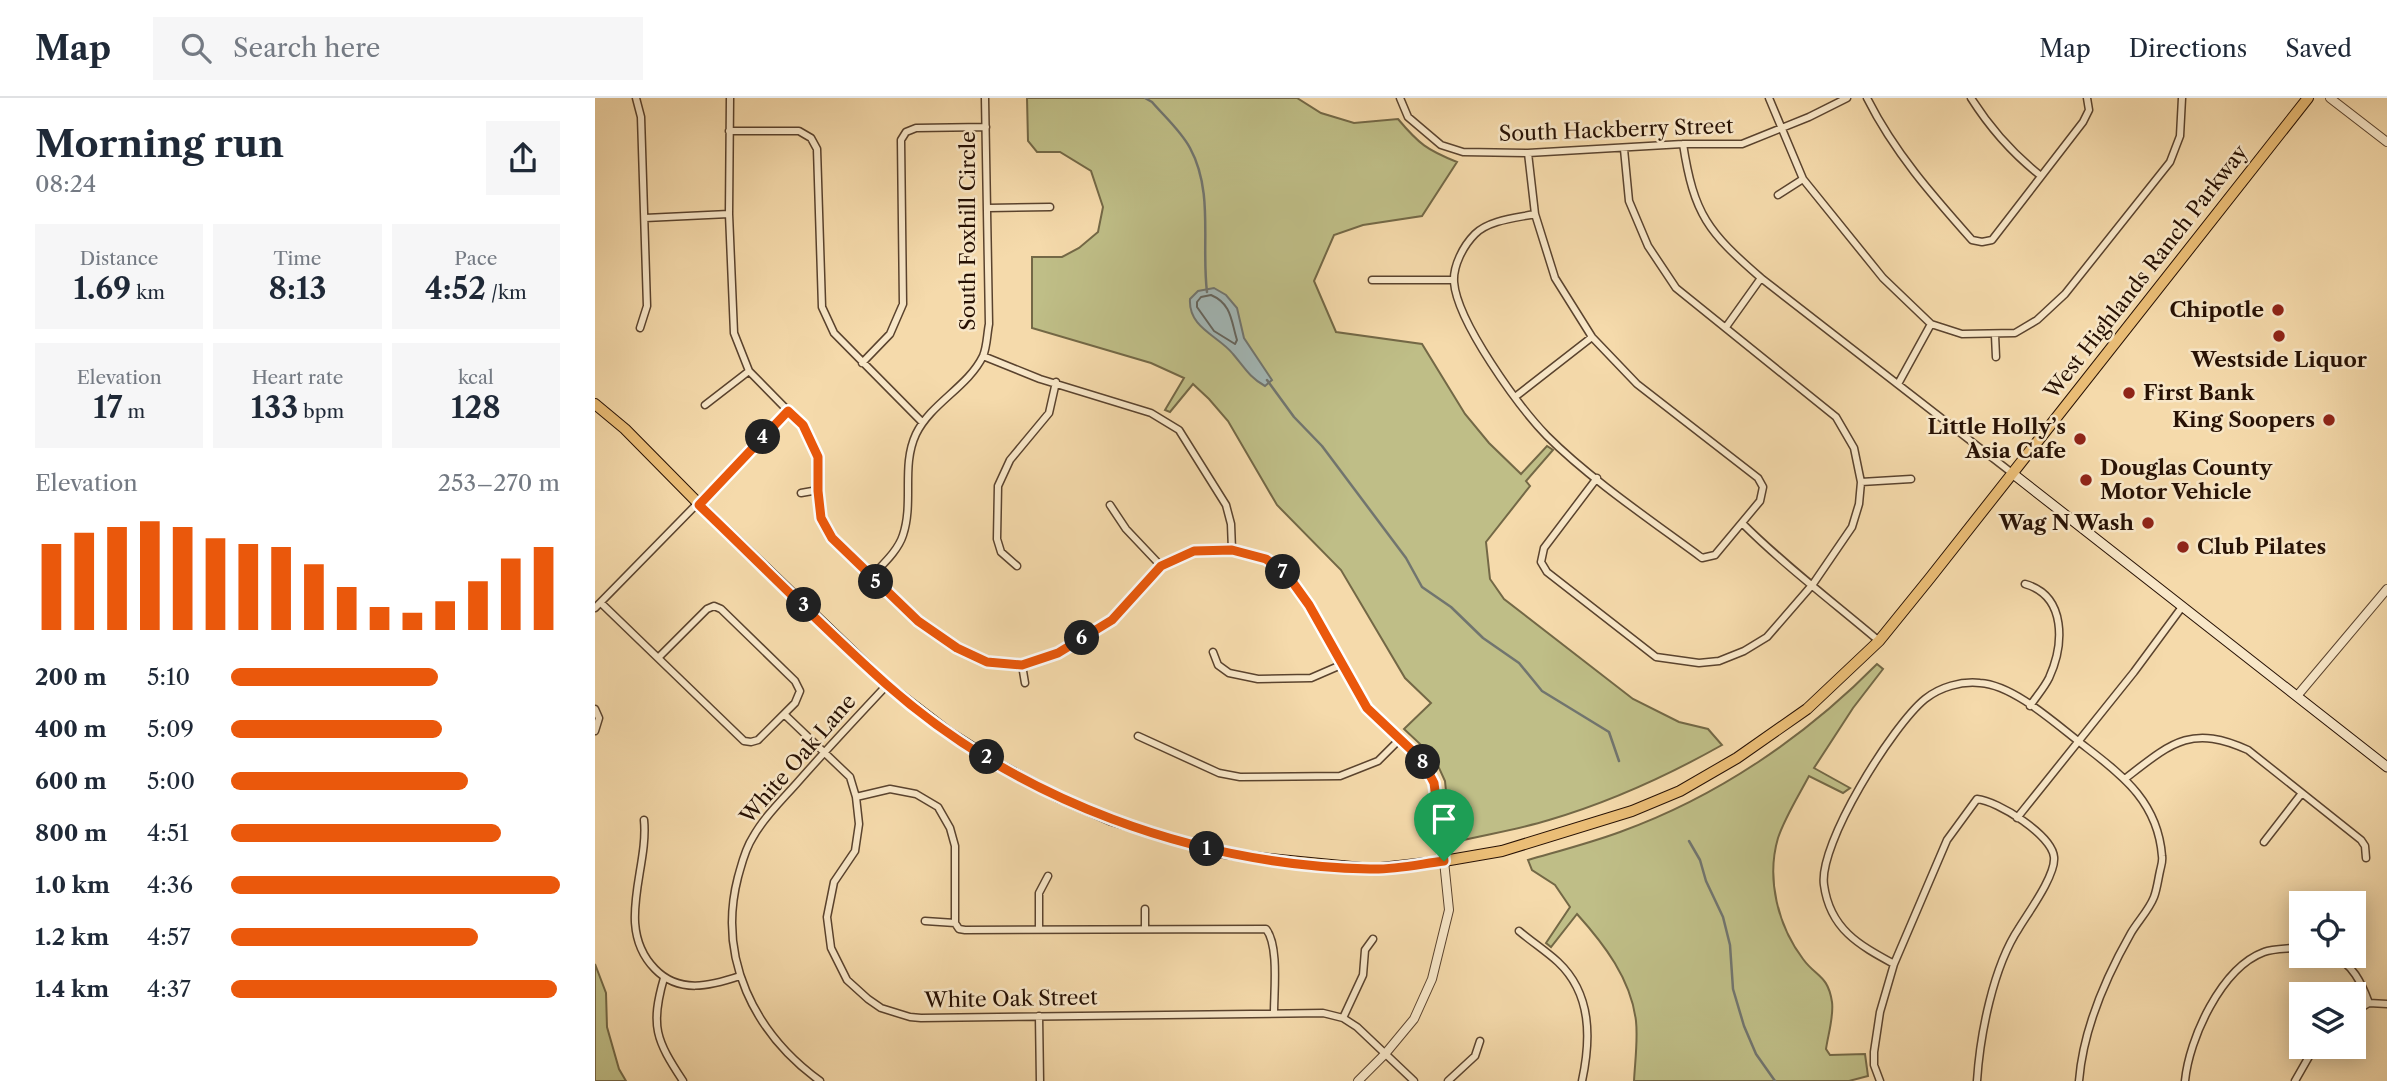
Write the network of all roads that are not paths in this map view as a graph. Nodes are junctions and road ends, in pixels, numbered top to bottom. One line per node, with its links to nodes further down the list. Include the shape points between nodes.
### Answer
1 (636, 98): 27 (street, via 641,117)
2 (730, 98): 15 (street)
3 (985, 98): 13 (street, South Foxhill Circle)
4 (1400, 98): 19 (street, South Hackberry Street, via 1408,117 1441,145 1462,152)
5 (1769, 98): 14 (street)
6 (1847, 98): 14 (street, South Hackberry Street)
7 (1867, 98): 20 (street, via 1904,160 1972,240 1992,240)
8 (1971, 98): 20 (street, via 1993,129)
9 (2087, 98): 20 (street, via 2089,110 2083,122)
10 (2182, 98): 34 (street, via 2180,136 2171,162 2066,294 2015,333)
11 (2308, 98): 47 (main road, West Highlands Ranch Parkway)
12 (2330, 98): 16 (street)
13 (986, 127): 24 (street, South Foxhill Circle); 38 (street, via 916,128 901,140 903,304 890,334)
14 (1781, 128): 17 (street, South Hackberry Street, via 1742,144); 21 (street)
15 (729, 131): 25 (street); 38 (street, via 799,131 811,138 817,149 822,307 834,333)
16 (2387, 142)
17 (1683, 144): 18 (street, South Hackberry Street); 28 (street, via 1694,197 1706,222)
18 (1623, 149): 19 (street, South Hackberry Street); 32 (street, via 1629,201 1648,246 1676,288)
19 (1528, 153): 26 (street)
20 (2041, 176)
21 (1803, 179): 22 (street); 31 (street, via 1883,278)
22 (1777, 194)
23 (1050, 207): 24 (street)
24 (988, 208): 36 (street, South Foxhill Circle, via 989,324)
25 (730, 214): 27 (street); 39 (street, via 734,333)
26 (1535, 214): 30 (street, via 1476,233 1459,255); 35 (street, via 1555,278)
27 (645, 218): 33 (street, via 647,306)
28 (1761, 278): 32 (street); 41 (street)
29 (1372, 280): 30 (street)
30 (1454, 280): 42 (street, via 1486,355)
31 (1931, 324): 34 (street, via 1962,334); 41 (street)
32 (1726, 327): 50 (street, via 1836,417 1854,448)
33 (640, 328)
34 (1994, 335): 37 (street)
35 (1592, 337): 42 (street); 55 (street, via 1637,384 1758,478 1763,487 1760,501)
36 (983, 356): 40 (street); 46 (street, South Foxhill Circle)
37 (1996, 358)
38 (862, 363): 46 (street)
39 (749, 371): 44 (street); 45 (street)
40 (1056, 382): 56 (street, via 1151,413 1179,430 1226,505); 57 (street, via 1049,413 1010,460 997,486 997,540 1001,552)
41 (1898, 384): 47 (street)
42 (1515, 397): 48 (street, via 1548,436)
43 (595, 404): 53 (main road, West Highlands Ranch Parkway)
44 (705, 405)
45 (788, 411): 51 (street, via 803,425 818,457); 53 (street)
46 (922, 422): 59 (street, South Foxhill Circle, via 908,459 903,536)
47 (2013, 472): 64 (main road); 65 (main road, West Highlands Ranch Parkway)
48 (1597, 478): 55 (street, via 1702,558 1715,555); 60 (street, via 1543,548 1541,562 1547,572 1656,657 1699,663 1744,652 1767,637)
49 (1911, 479): 50 (street)
50 (1861, 482): 60 (street, via 1852,527)
51 (818, 491): 52 (street); 59 (street, via 821,518 832,538)
52 (801, 493)
53 (699, 505): 63 (street); 71 (main road, West Highlands Ranch Parkway)
54 (1110, 505): 58 (street)
55 (1742, 523): 60 (street)
56 (1232, 550): 58 (street, via 1194,551); 69 (street, via 1266,559 1286,573)
57 (1017, 566)
58 (1161, 566): 68 (street, via 1112,620 1058,653)
59 (871, 577): 68 (street, via 918,621 957,648 987,662)
60 (1813, 584): 65 (street)
61 (2025, 584): 73 (street, via 2047,595 2058,616 2059,646 2048,679)
62 (2387, 590): 72 (street)
63 (598, 605): 67 (street)
64 (2182, 607): 72 (main road); 79 (street)
65 (1879, 641): 89 (main road, West Highlands Ranch Parkway, via 1807,709 1680,791 1632,811 1515,847)
66 (1213, 652): 69 (street, via 1218,665 1229,673 1258,679 1311,678)
67 (659, 658): 75 (street, via 744,741 758,740); 75 (street, via 715,606 795,681 800,691)
68 (1022, 665): 70 (street)
69 (1341, 665): 78 (street, via 1367,708)
70 (1025, 683)
71 (887, 685): 80 (street, White Oak Lane); 89 (main road, West Highlands Ranch Parkway, via 1003,767 1111,820 1216,852 1269,859 1372,869)
72 (2297, 696): 81 (main road)
73 (2030, 706): 79 (street); 99 (street, via 2008,690 1981,682 1949,685 1926,698 1904,721 1856,793 1823,873 1824,889 1840,928)
74 (595, 709): 76 (street, via 599,718)
75 (784, 714): 80 (street, White Oak Street)
76 (595, 731)
77 (1138, 736): 78 (street, via 1219,773 1240,776 1340,776 1378,761)
78 (1400, 739): 89 (street, via 1422,760 1434,783)
79 (2077, 741): 82 (street); 85 (street)
80 (825, 752): 84 (street, White Oak Street, via 850,777); 101 (street, White Oak Lane, via 760,825 744,856 734,891 732,922)
81 (2387, 767)
82 (2126, 778): 83 (street, via 2168,746 2211,737 2249,750); 121 (street, via 2154,817 2163,858 2154,898 2131,932 2094,1016)
83 (2302, 793): 87 (street); 88 (street, via 2361,840)
84 (856, 797): 93 (street, via 890,789 916,794 938,807 955,846); 107 (street, White Oak Street, via 855,851 834,882 827,917 831,948 856,990 881,1007 910,1017)
85 (2017, 818): 99 (street, via 1990,800 1977,799 1947,840); 120 (street, via 2047,839 2054,858 2035,903 2011,940 1985,1017)
86 (644, 820): 102 (street, via 646,837 634,922 639,947)
87 (2264, 842)
88 (2366, 858)
89 (1444, 861): 110 (street, via 1449,910 1432,979 1413,1019)
90 (1048, 876): 94 (street, via 1039,893)
91 (1145, 909): 95 (street)
92 (925, 921): 93 (street)
93 (955, 923): 94 (street, via 965,930)
94 (1039, 929): 95 (street)
95 (1145, 929): 106 (street, via 1266,929 1272,936)
96 (1520, 931): 118 (street, via 1559,962 1581,996 1588,1024)
97 (1373, 939): 108 (street, via 1365,950 1363,975)
98 (2289, 949): 122 (street, via 2264,952 2236,970 2200,1028)
99 (1894, 964): 119 (street, via 1874,1052)
100 (2349, 968): 103 (street, via 2361,981)
101 (740, 976): 102 (street, via 710,986); 113 (street, White Oak Lane, via 773,1038)
102 (664, 978): 112 (street, via 656,1027 668,1059)
103 (2369, 1003): 104 (street); 105 (street)
104 (2387, 1004)
105 (2366, 1005)
106 (1274, 1013): 107 (street, White Oak Street); 108 (street, White Oak Street, via 1323,1013)
107 (1039, 1016): 114 (street)
108 (1343, 1018): 110 (street)
109 (1480, 1041): 117 (street, via 1475,1056)
110 (1385, 1054): 115 (street); 116 (street)
111 (2308, 1059): 123 (street)
112 (683, 1081)
113 (820, 1081)
114 (1040, 1081)
115 (1358, 1081)
116 (1414, 1081)
117 (1448, 1081)
118 (1582, 1081)
119 (1880, 1081)
120 (1977, 1081)
121 (2079, 1081)
122 (2185, 1081)
123 (2295, 1081)

